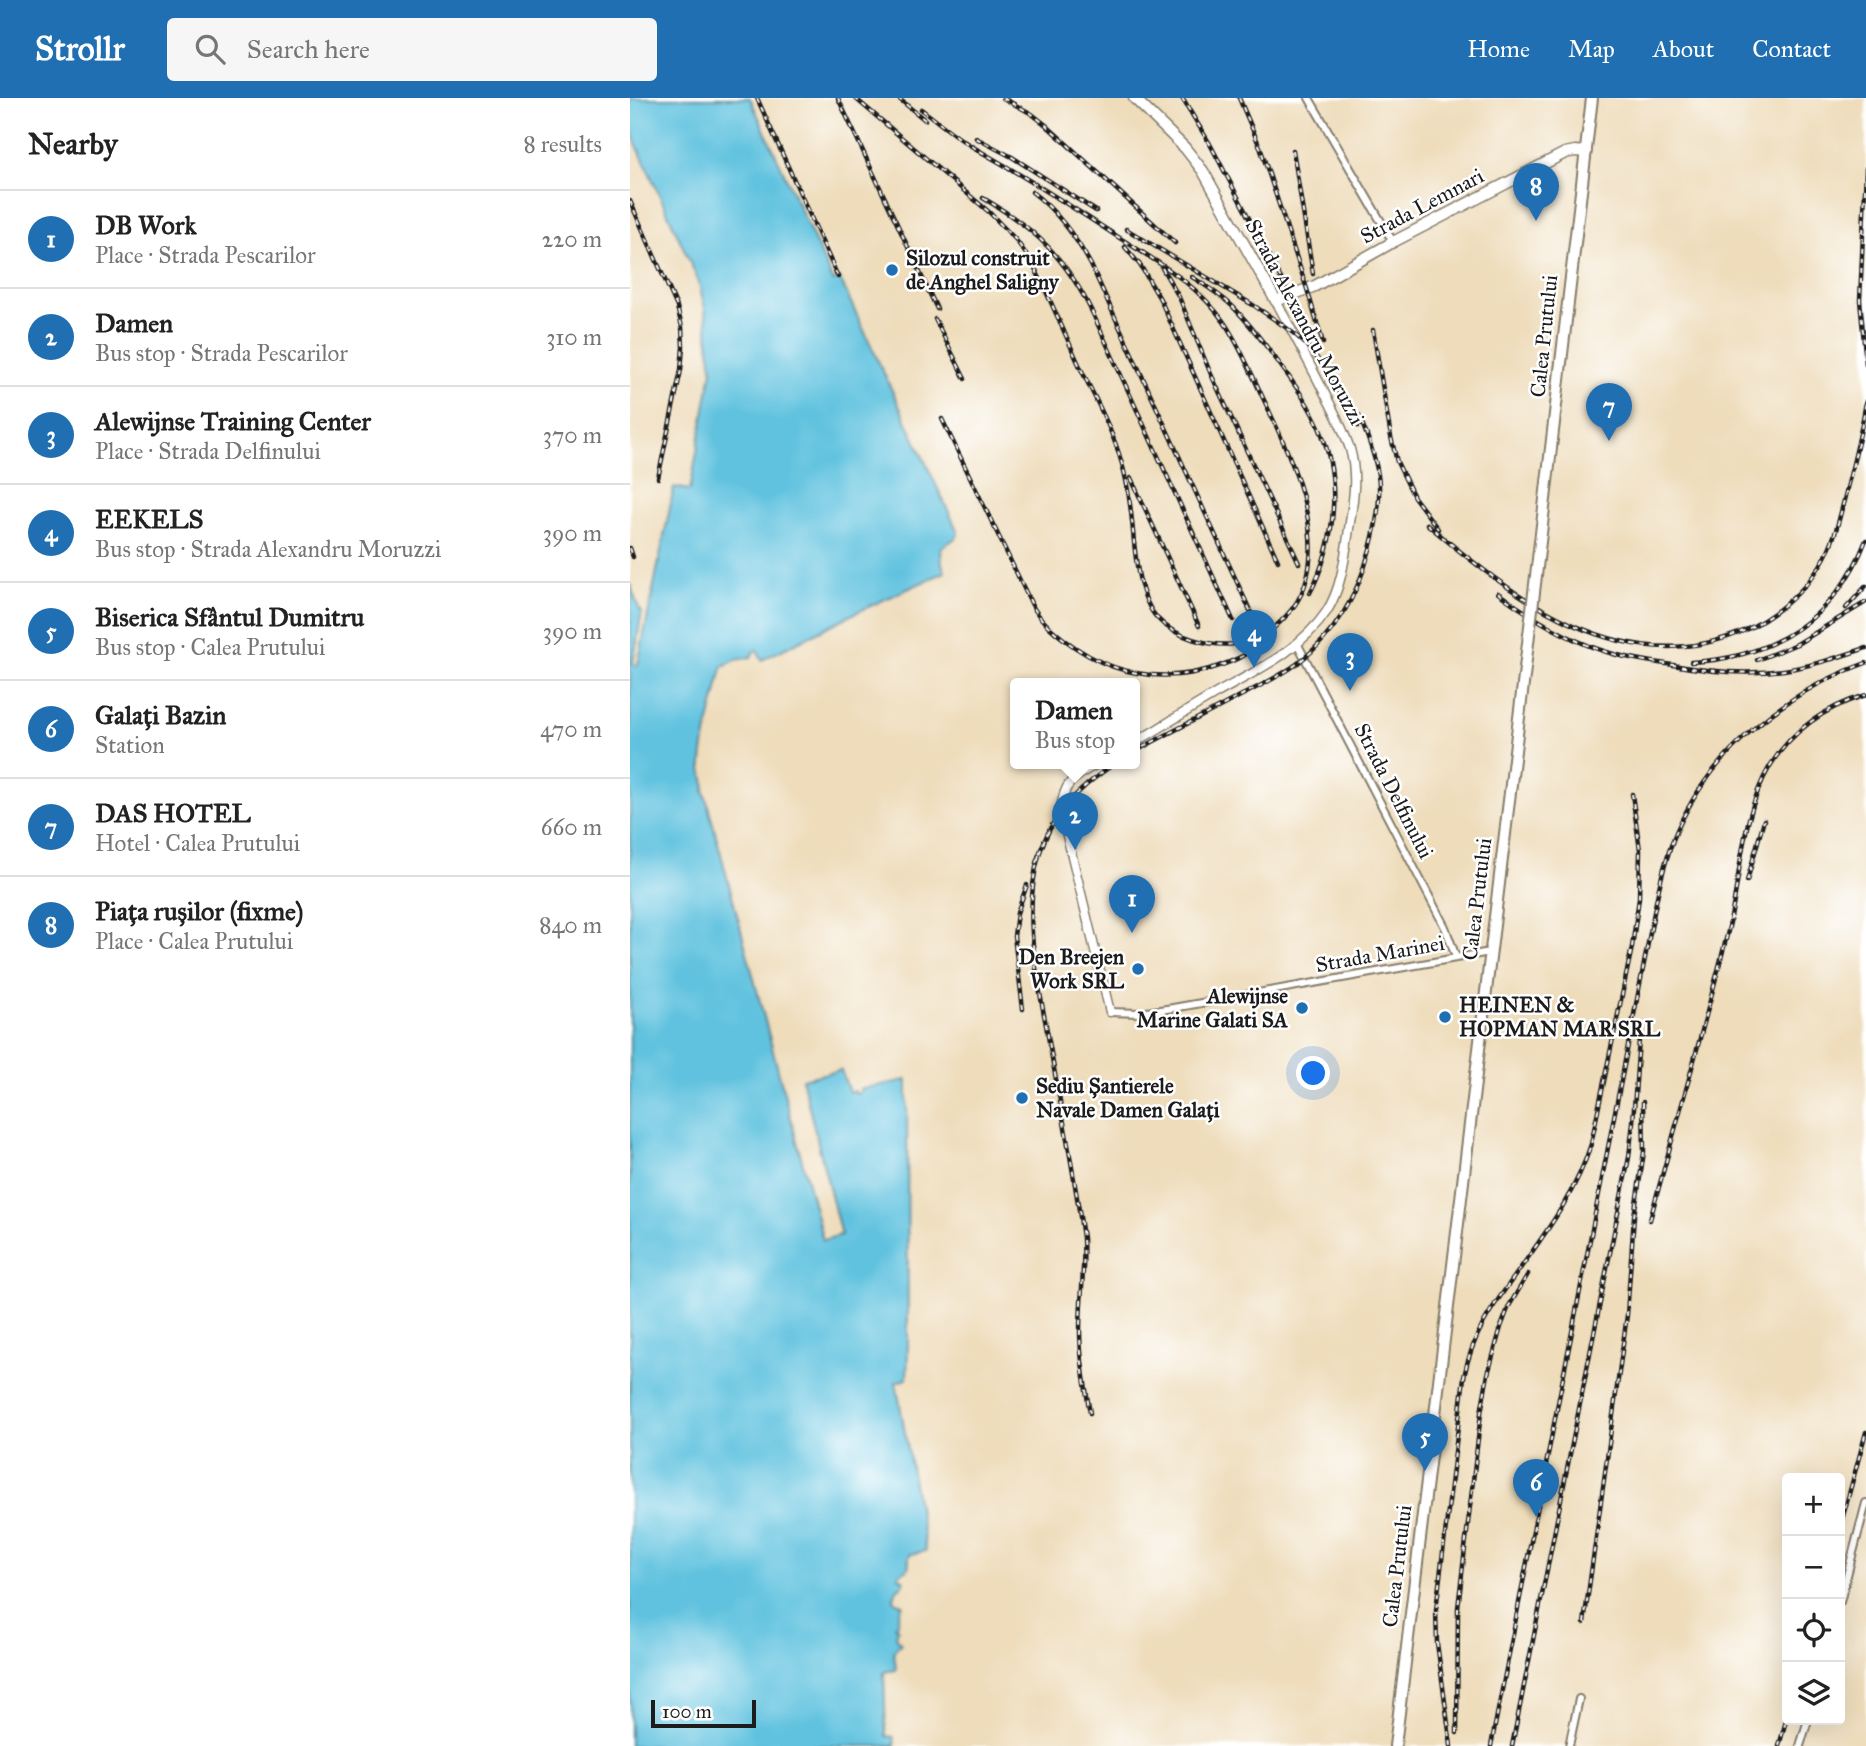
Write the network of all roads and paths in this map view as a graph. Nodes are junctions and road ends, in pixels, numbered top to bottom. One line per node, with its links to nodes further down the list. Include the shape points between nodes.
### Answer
1 (1134, 98): 6 (main road, Strada Alexandru Moruzzi, via 1199,165)
2 (1309, 98): 5 (street)
3 (1592, 98): 4 (highway, Calea Prutului)
4 (1586, 152): 5 (main road, Strada Lemnari, via 1565,153); 10 (highway, Calea Prutului, bridge)
5 (1393, 242): 6 (main road, Strada Lemnari, via 1315,286)
6 (1276, 301): 7 (street, Strada Alexandru Moruzzi, via 1339,422 1354,473 1353,506 1334,599)
7 (1297, 643): 8 (street, Strada Alexandru Moruzzi); 11 (street, Strada Delfinului, via 1445,927)
8 (1140, 740)
9 (1089, 769): 12 (street, via 1070,781 1061,811)
10 (1490, 952): 11 (street, Strada Marinei); 17 (highway, Calea Prutului)
11 (1456, 957): 12 (street, Strada Marinei, via 1173,1008)
12 (1110, 1012)
13 (1866, 1503): 14 (street)
14 (1841, 1599)
15 (1579, 1699): 18 (street)
16 (1806, 1725): 19 (street)
17 (1395, 1746)
18 (1569, 1746)
19 (1800, 1746)

